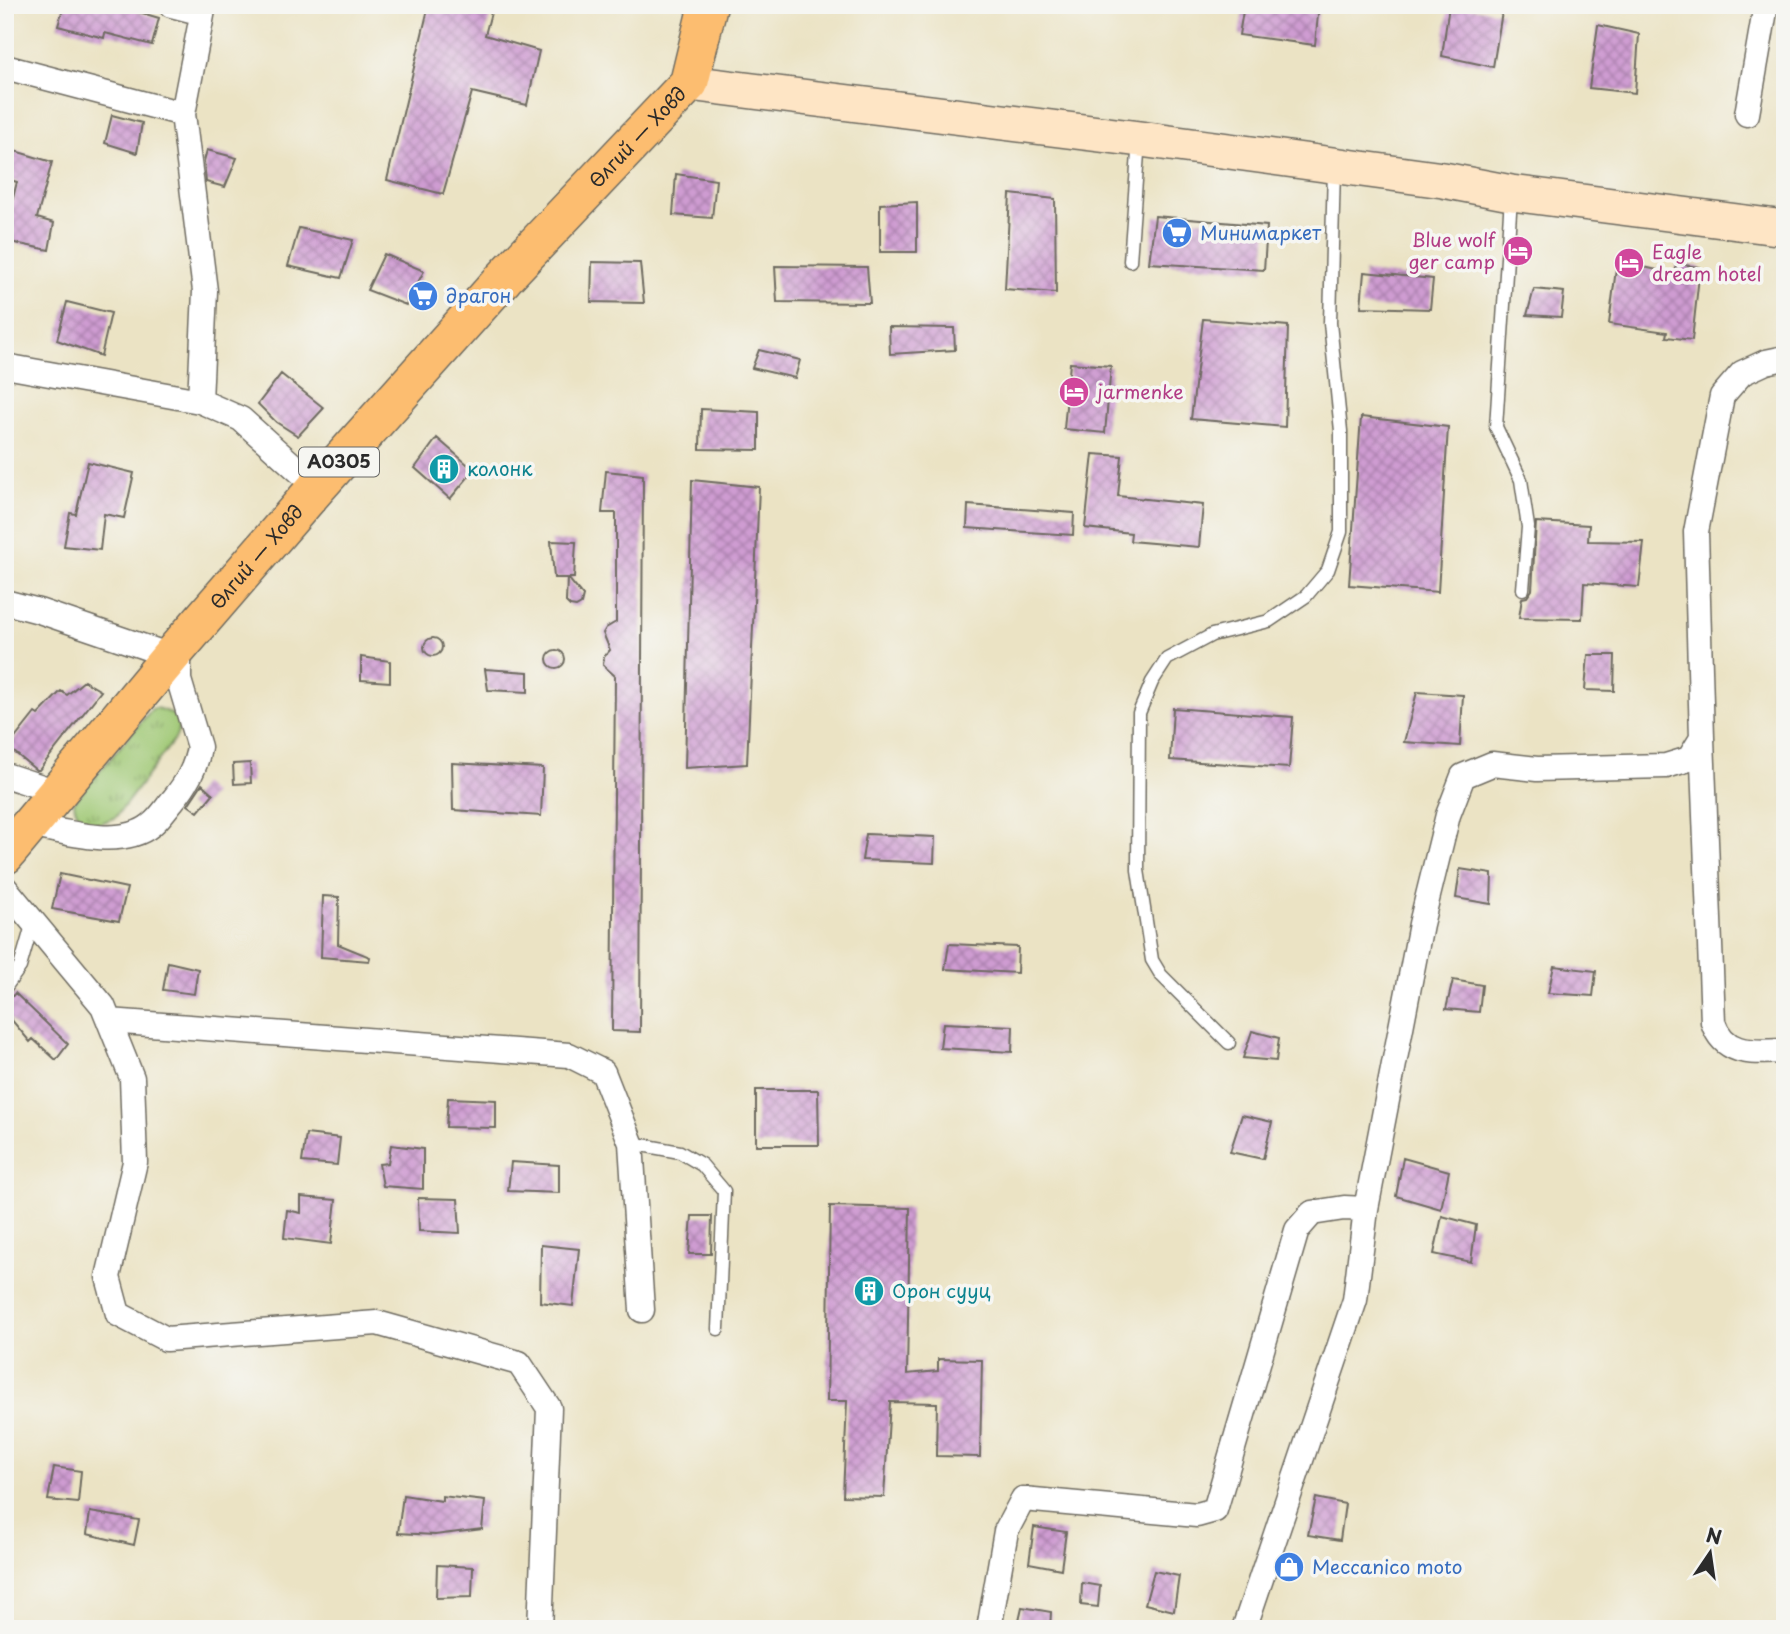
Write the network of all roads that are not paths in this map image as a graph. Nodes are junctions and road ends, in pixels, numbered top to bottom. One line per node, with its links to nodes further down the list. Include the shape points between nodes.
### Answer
1 (171, 5): 4 (street)
2 (708, 5): 6 (highway)
3 (1766, 5): 8 (street)
4 (203, 9): 7 (street)
5 (5, 67): 7 (street)
6 (689, 83): 9 (main road); 17 (highway, Өлгий — Ховд / A0305, via 504,278)
7 (183, 114): 16 (street, via 205,291)
8 (1747, 114)
9 (1139, 139): 10 (main road); 13 (lane)
10 (1334, 165): 11 (main road); 30 (lane, via 1330,323 1341,431 1341,532 1328,570 1306,596 1269,621 1212,635 1167,659 1139,713 1138,870 1152,960 1161,975)
11 (1511, 193): 12 (main road); 18 (lane, via 1496,426 1521,480 1528,527)
12 (1785, 228)
13 (1130, 261)
14 (1785, 358): 21 (street, via 1742,373 1723,396 1696,532)
15 (5, 366): 16 (street)
16 (200, 401): 17 (street, via 241,419)
17 (317, 487): 20 (highway, Өлгий — Ховд / A0305)
18 (1523, 589)
19 (5, 602): 20 (street)
20 (175, 651): 23 (highway, Өлгий — Ховд / A0305); 24 (street, via 199,747 187,783 151,825 131,836 76,834)
21 (1702, 738): 31 (street, via 1713,1022 1717,1035 1729,1046 1752,1052); 33 (street, via 1689,759 1666,766 1537,769 1492,764 1463,776 1448,815 1420,924)
22 (5, 775): 23 (street)
23 (57, 792): 24 (highway, Өлгий — Ховд / A0305)
24 (30, 825): 25 (highway, Өлгий — Ховд / A0305)
25 (5, 855)
26 (5, 888): 27 (street)
27 (33, 921): 28 (lane, via 20,967); 29 (street, via 103,1006)
28 (5, 988)
29 (109, 1021): 32 (street, via 569,1055 603,1072); 36 (street, via 131,1078 135,1162 108,1277 118,1314 166,1339 377,1323 519,1363 549,1408)
30 (1229, 1043)
31 (1785, 1051)
32 (631, 1143): 34 (street); 35 (lane, via 680,1152 702,1165 724,1191)
33 (1366, 1209): 37 (street, via 1311,1213 1297,1230 1215,1510 1198,1515 1023,1499 1006,1531); 38 (street, via 1355,1300)
34 (642, 1310)
35 (718, 1329)
36 (540, 1629)
37 (989, 1629)
38 (1244, 1629)

